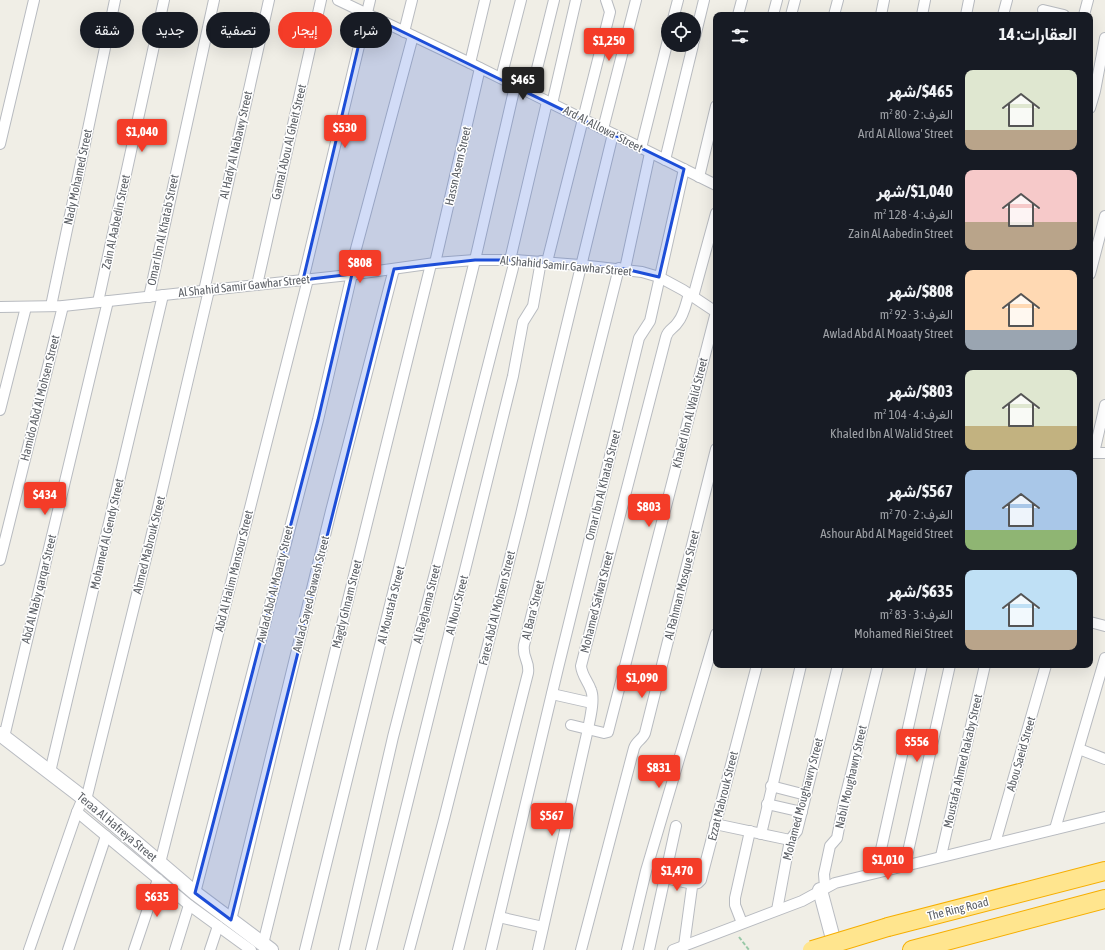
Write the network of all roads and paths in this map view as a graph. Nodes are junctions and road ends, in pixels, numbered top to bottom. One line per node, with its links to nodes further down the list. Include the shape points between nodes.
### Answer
1 (34, 0): 58 (street)
2 (115, 0): 83 (street, Nady Mohamed Street)
3 (164, 0): 82 (street, Zain Al Aabedin Street)
4 (214, 0): 81 (street, Omar Ibn Al Khatab Street)
5 (269, 0): 78 (street, Al Hady Al Nabawy Street)
6 (321, 0): 77 (street, Gamal Abou Al Gheit Street)
7 (338, 0): 28 (street, Ard Al Allowa' Street)
8 (370, 0): 29 (street, Abd Al Halim Mansour Street)
9 (412, 0): 43 (street, Awlad Abd Al Moaaty Street)
10 (486, 0): 48 (street)
11 (521, 0): 50 (street)
12 (554, 0): 52 (street)
13 (576, 0): 54 (street, Al Raghama Street)
14 (606, 0): 56 (street, Al Nour Street, via 610,12)
15 (636, 0): 57 (street, Fares Abd Al Mohsen Street)
16 (678, 0): 30 (street)
17 (704, 0): 31 (street)
18 (742, 0): 32 (street)
19 (777, 0): 33 (street)
20 (795, 0): 34 (street)
21 (838, 0): 35 (street)
22 (884, 0): 36 (street)
23 (925, 0): 37 (street)
24 (969, 0): 38 (street)
25 (1007, 0): 39 (street)
26 (1088, 0): 41 (street)
27 (1044, 8): 40 (street)
28 (362, 12)
29 (367, 12)
30 (675, 12)
31 (701, 12)
32 (739, 12)
33 (774, 12)
34 (792, 12)
35 (835, 12)
36 (882, 12)
37 (923, 12)
38 (967, 12)
39 (1004, 12)
40 (1055, 12)
41 (1085, 12)
42 (392, 26): 43 (street, Ard Al Allowa' Street)
43 (408, 34): 48 (street, Ard Al Allowa' Street); 74 (street, Awlad Abd Al Moaaty Street)
44 (1105, 38): 53 (street)
45 (358, 48): 76 (street, Abd Al Halim Mansour Street)
46 (666, 52): 59 (street, Al Bara' Street)
47 (691, 52): 60 (street)
48 (470, 63): 49 (street, Ard Al Allowa' Street)
49 (480, 68): 50 (street, Ard Al Allowa' Street); 70 (street, Hassn Asem Street)
50 (501, 78): 51 (street, Ard Al Allowa' Street)
51 (515, 86): 52 (street, Ard Al Allowa' Street); 66 (street, Al Moustafa Street)
52 (531, 93): 54 (street, Ard Al Allowa' Street)
53 (1093, 98)
54 (550, 103): 56 (street, Ard Al Allowa' Street); 67 (street, Al Raghama Street)
55 (713, 118): 62 (street)
56 (583, 119): 57 (street, Ard Al Allowa' Street); 68 (street, Al Nour Street)
57 (608, 132): 59 (street, Ard Al Allowa' Street); 71 (street, Fares Abd Al Mohsen Street)
58 (0, 144)
59 (646, 151): 60 (street, Ard Al Allowa' Street); 73 (street, Al Bara' Street)
60 (665, 160): 61 (street, Ard Al Allowa' Street)
61 (684, 169): 62 (street, Ard Al Allowa' Street); 75 (street, Omar Ibn Al Khatab Street)
62 (699, 176): 63 (street, Ard Al Allowa' Street)
63 (713, 183)
64 (1105, 216): 69 (street)
65 (713, 223): 80 (street, Mohamed Safwat Street)
66 (475, 260): 67 (street, Al Shahid Samir Gawhar Street); 70 (street, Al Shahid Samir Gawhar Street); 156 (street, Al Moustafa Street)
67 (512, 260): 68 (street, Al Shahid Samir Gawhar Street); 157 (street, Al Raghama Street, via 393,737)
68 (544, 261): 71 (street, Al Shahid Samir Gawhar Street); 158 (street, Al Nour Street, via 533,306 523,322 513,376)
69 (1093, 262)
70 (433, 264): 72 (street, Al Shahid Samir Gawhar Street); 150 (street, Magdy Ghnam Street)
71 (580, 265): 73 (street, Al Shahid Samir Gawhar Street); 159 (street, Fares Abd Al Mohsen Street, via 521,514)
72 (394, 269): 74 (street, Al Shahid Samir Gawhar Street); 145 (street, Awlad Sayed Rawash Street)
73 (622, 269): 75 (street, Al Shahid Samir Gawhar Street); 160 (street, Al Bara' Street, via 524,645 523,654 529,667 528,673)
74 (350, 274): 76 (street, Al Shahid Samir Gawhar Street); 139 (street, Awlad Abd Al Moaaty Street, via 318,420)
75 (659, 277): 80 (street, Al Shahid Samir Gawhar Street); 108 (street, Omar Ibn Al Khatab Street, via 650,321 639,338)
76 (305, 279): 77 (street, Al Shahid Samir Gawhar Street); 131 (street, Abd Al Halim Mansour Street)
77 (257, 285): 78 (street, Al Shahid Samir Gawhar Street)
78 (207, 290): 79 (street, Al Shahid Samir Gawhar Street); 118 (street, Ahmed Mabrouk Street, via 149,546)
79 (163, 295): 81 (street, Al Shahid Samir Gawhar Street); 115 (street, Mohamed Al Gendy Street)
80 (691, 296): 87 (street, Al Shahid Samir Gawhar Street); 109 (street, Mohamed Safwat Street, via 680,321 669,330 666,337 581,666 592,691)
81 (149, 297): 82 (street, Al Shahid Samir Gawhar Street)
82 (103, 302): 84 (street, Al Shahid Samir Gawhar Street); 112 (street, Abd Al Naby qarqar Street)
83 (50, 306): 84 (street, Al Shahid Samir Gawhar Street); 86 (street, Al Shahid Samir Gawhar Street)
84 (63, 306): 95 (street, Hamido Abd Al Mohsen Street)
85 (0, 307): 86 (street, Al Shahid Samir Gawhar Street)
86 (26, 307): 90 (street)
87 (713, 310)
88 (713, 324): 111 (street, Khaled Ibn Al Walid Street, via 608,732)
89 (1105, 405): 91 (street)
90 (0, 410)
91 (1093, 449)
92 (1093, 453): 93 (street)
93 (1105, 453)
94 (713, 461): 163 (street, Al Rahman Mosque Street, via 645,733 634,748)
95 (0, 560)
96 (1093, 623): 97 (street)
97 (1105, 626)
98 (713, 644): 164 (street, via 646,871)
99 (1105, 658): 113 (street)
100 (756, 668): 123 (street, Ezzat Mabrouk Street)
101 (800, 668): 116 (street)
102 (837, 668): 117 (street, Mohamed Moughawry Street)
103 (877, 668): 138 (street, Nabil Moughawry Street, via 837,838 830,846)
104 (921, 668): 134 (street)
105 (949, 668): 132 (street)
106 (984, 668): 130 (street, Moustafa Ahmed Rakaby Street)
107 (1045, 668): 129 (street, Abou Saeid Street)
108 (552, 694): 109 (street); 144 (street, Omar Ibn Al Khatab Street)
109 (592, 703): 111 (street, Mohamed Safwat Street)
110 (571, 725): 111 (street, Khaled Ibn Al Walid Street)
111 (588, 729): 147 (street, Mohamed Safwat Street)
112 (2, 735): 115 (street, Teraa Al Hafreya Street)
113 (1078, 749): 114 (street); 125 (street)
114 (1105, 758)
115 (50, 772): 118 (street, Teraa Al Hafreya Street)
116 (771, 786): 117 (street); 119 (street)
117 (806, 795): 121 (street, Mohamed Moughawry Street)
118 (85, 799): 120 (street, Ahmed Mabrouk Street); 131 (street, Teraa Al Hafreya Street)
119 (767, 804): 121 (street); 126 (street)
120 (77, 812): 127 (street, Teraa Al Hafreya Street); 151 (street, Ahmed Mabrouk Street)
121 (802, 812): 128 (street, Mohamed Moughawry Street, via 797,831)
122 (1105, 817): 125 (street)
123 (716, 824): 126 (street); 137 (street, Ezzat Mabrouk Street, via 701,880)
124 (676, 826): 135 (street)
125 (1055, 829): 129 (street)
126 (756, 832): 128 (street); 146 (street, via 735,898)
127 (106, 836): 136 (street, Teraa Al Hafreya Street); 152 (street)
128 (790, 840): 142 (street, Mohamed Moughawry Street)
129 (995, 843): 130 (street)
130 (941, 856): 132 (street)
131 (160, 863): 139 (street, Teraa Al Hafreya Street)
132 (905, 865): 134 (street)
133 (1105, 871): 168 (highway, The Ring Road, bridge, via 888,927)
134 (876, 872): 138 (street, via 835,883)
135 (665, 878): 137 (street); 165 (street)
136 (158, 879): 139 (street, Teraa Al Hafreya Street); 153 (street)
137 (693, 884): 149 (street, Ezzat Mabrouk Street)
138 (823, 889): 142 (street, via 802,901); 169 (street)
139 (192, 899): 145 (street, Teraa Al Hafreya Street); 154 (street, Awlad Abd Al Moaaty Street)
140 (1105, 899): 141 (highway)
141 (1078, 906): 143 (highway); 170 (highway)
142 (777, 910): 146 (street)
143 (1105, 914)
144 (500, 917): 147 (street); 161 (street, Omar Ibn Al Khatab Street)
145 (224, 923): 150 (street, Teraa Al Hafreya Street); 155 (street, Awlad Sayed Rawash Street)
146 (742, 923): 149 (street)
147 (543, 927): 162 (street, Mohamed Safwat Street)
148 (737, 934): 167 (path)
149 (684, 946): 166 (street)
150 (261, 948)
151 (29, 950)
152 (68, 950)
153 (134, 950)
154 (175, 950)
155 (210, 950)
156 (305, 950)
157 (344, 950)
158 (371, 950)
159 (409, 950)
160 (458, 950)
161 (491, 950)
162 (538, 950)
163 (581, 950)
164 (627, 950)
165 (650, 950)
166 (673, 950)
167 (749, 950)
168 (812, 950)
169 (836, 950)
170 (912, 950)

